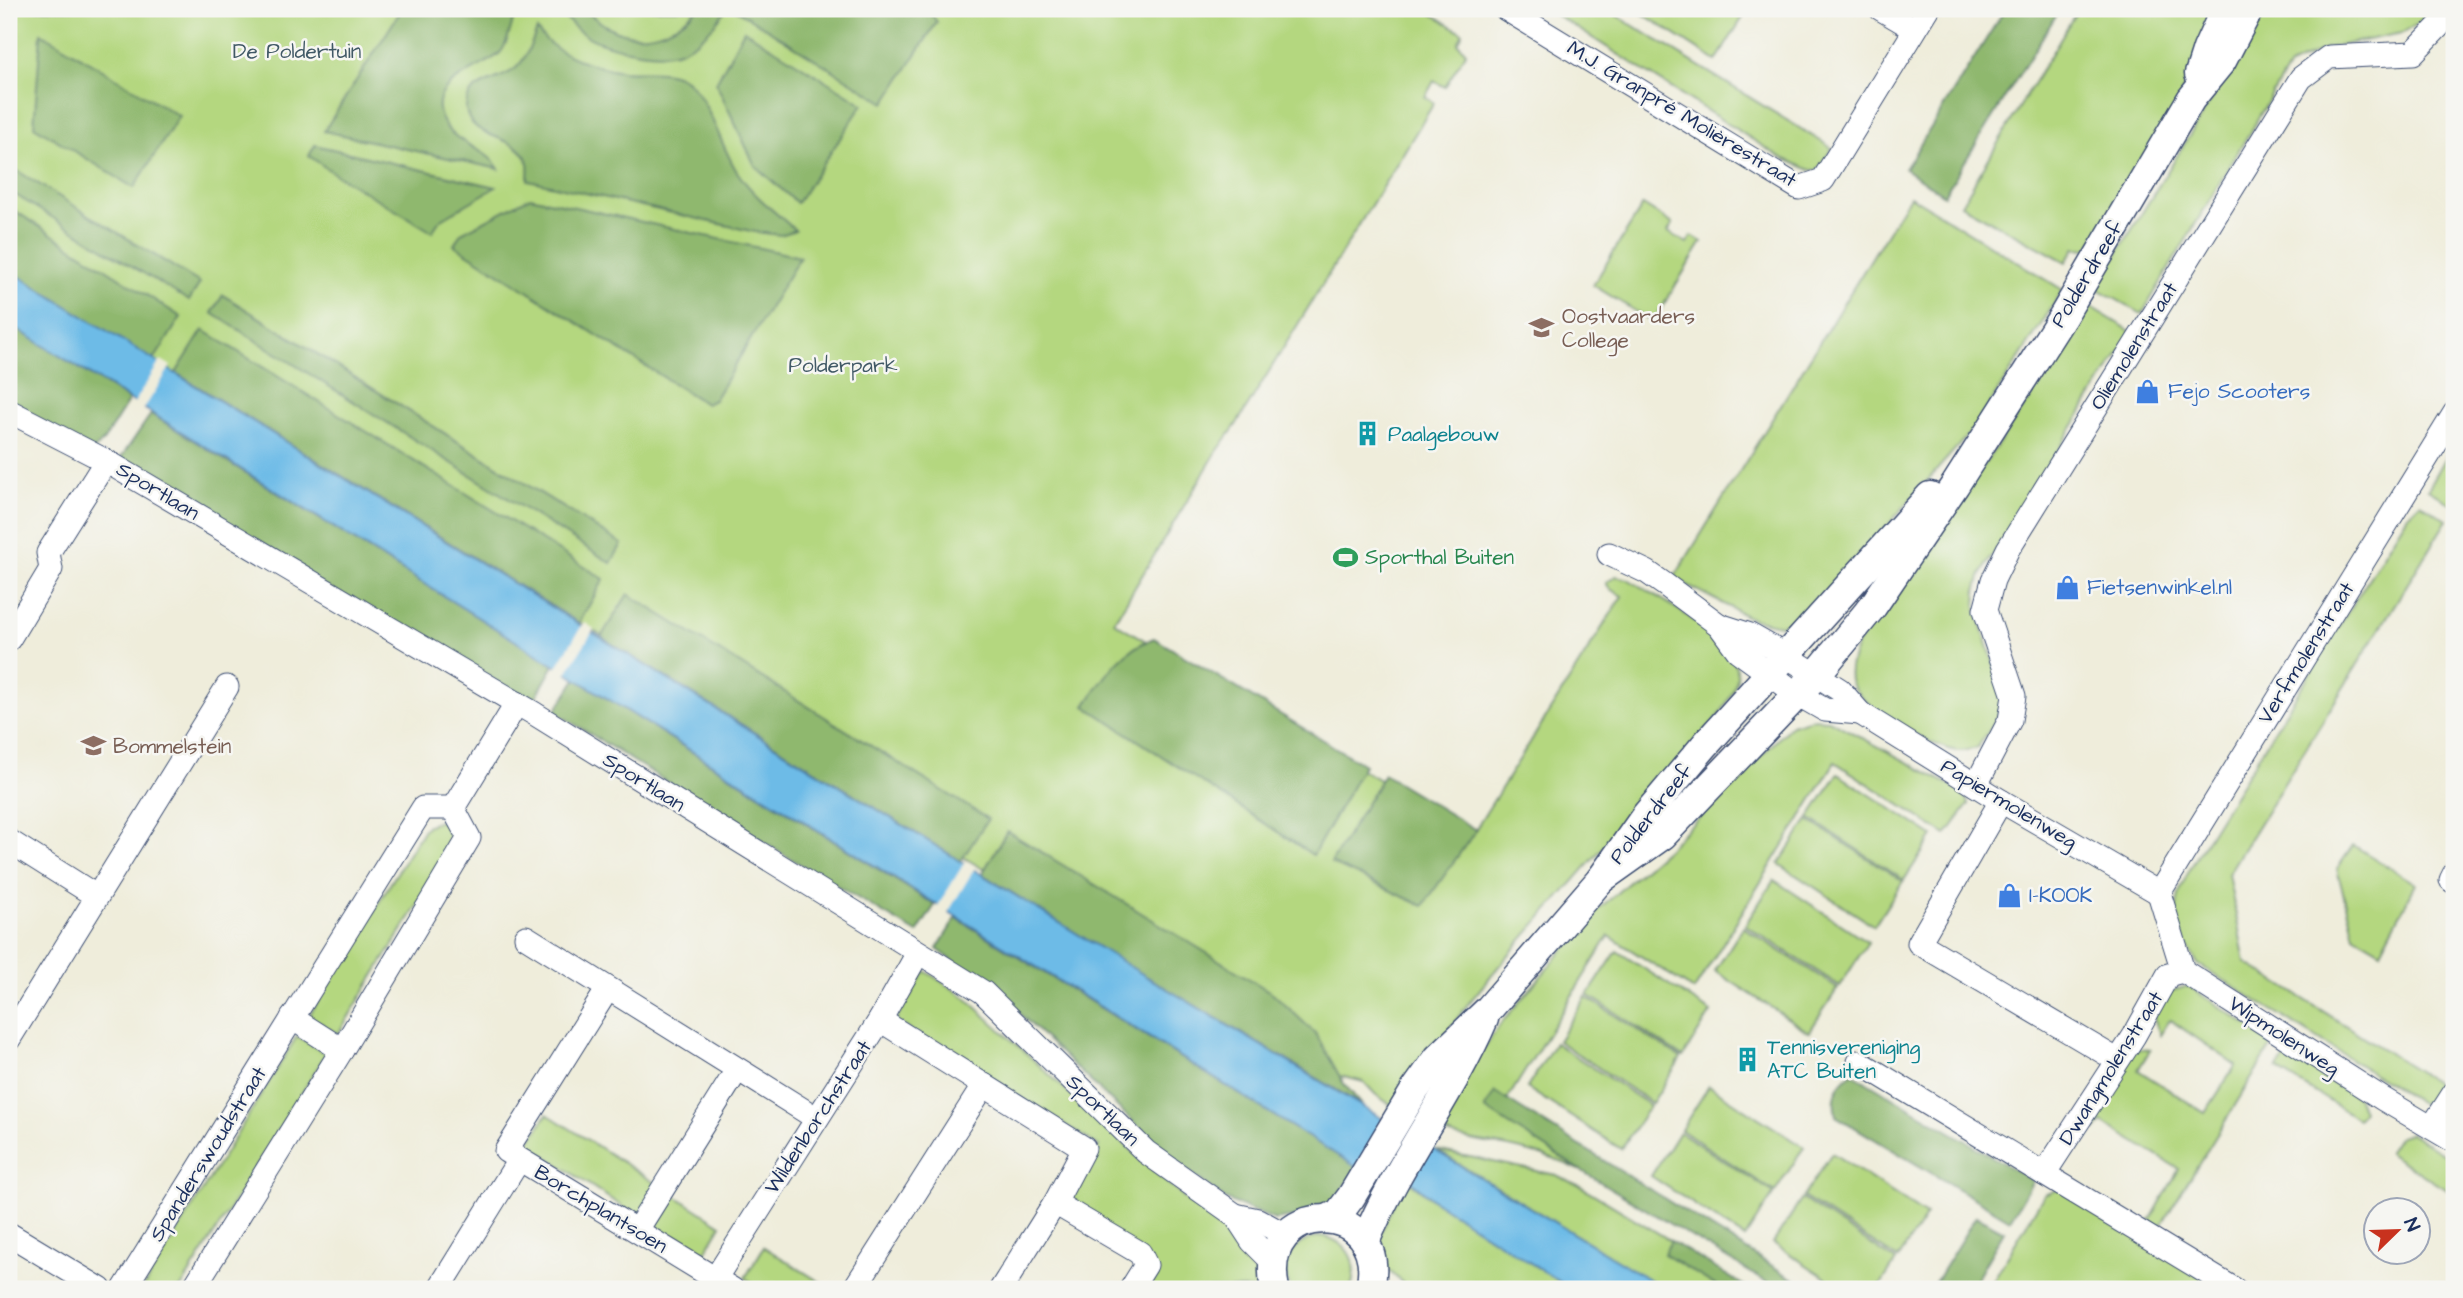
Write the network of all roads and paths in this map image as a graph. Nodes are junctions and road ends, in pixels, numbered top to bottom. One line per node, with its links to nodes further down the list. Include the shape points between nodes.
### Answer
1 (1506, 9): 7 (street, M.J. Granpré Molièrestraat, via 1799,188 1824,180)
2 (1881, 9): 7 (street)
3 (1928, 9): 7 (street)
4 (2225, 9): 8 (main road, Polderdreef)
5 (2249, 9): 8 (main road, Polderdreef, via 2222,61)
6 (2449, 9): 19 (street, Oliemolenstraat, via 2413,53 2329,57 2301,78 2008,548 1985,610 2014,696 2010,720)
7 (1915, 29)
8 (2191, 99): 11 (main road, Polderdreef, via 2063,316)
9 (9, 411): 12 (street, Sportlaan)
10 (2454, 414): 26 (street, Verfmolenstraat)
11 (1979, 446): 15 (main road, Polderdreef); 16 (main road, Polderdreef, via 1873,606)
12 (106, 461): 14 (street, via 48,552 51,569); 18 (street, Sportlaan)
13 (1609, 554): 15 (street, Papiermolenweg, via 1647,572 1719,625 1738,651)
14 (9, 639)
15 (1777, 664): 16 (street, Papiermolenweg); 24 (main road, Polderdreef, via 1646,816)
16 (1806, 685): 19 (street, Papiermolenweg, via 1825,710 1860,713); 24 (main road, Polderdreef, via 1663,835)
17 (227, 687): 27 (street)
18 (517, 704): 21 (street); 29 (street, Sportlaan)
19 (1976, 785): 20 (street, Papiermolenweg)
20 (2001, 801): 26 (street, Papiermolenweg); 37 (street, via 1919,943)
21 (453, 808): 33 (street, Spanderswoudstraat, via 424,808); 36 (street, via 469,838)
22 (9, 841): 27 (street)
23 (2454, 874): 25 (street)
24 (1601, 879): 32 (main road)
25 (2454, 882)
26 (2159, 893): 30 (street)
27 (96, 896): 35 (street)
28 (526, 937): 31 (street)
29 (918, 953): 34 (street, Wildenborchstraat); 48 (street, Sportlaan, via 983,992 1146,1152)
30 (2183, 971): 37 (street, Dwangmolenstraat, via 2168,975); 43 (street, Wipmolenweg)
31 (607, 990): 39 (street); 45 (street)
32 (1488, 1010): 49 (main road, via 1438,1058 1351,1197); 53 (main road, via 1470,1052 1378,1211)
33 (292, 1018): 36 (street); 58 (street, Spanderswoudstraat)
34 (880, 1020): 40 (street); 42 (street, Wildenborchstraat)
35 (9, 1039)
36 (342, 1049): 59 (street)
37 (2117, 1060): 46 (street, Dwangmolenstraat)
38 (1859, 1062): 46 (street)
39 (737, 1070): 42 (street); 50 (street)
40 (984, 1085): 47 (street, via 1084,1148); 61 (street)
41 (2454, 1093): 43 (street)
42 (816, 1118): 55 (street, Wildenborchstraat)
43 (2432, 1128): 44 (street, Wipmolenweg)
44 (2454, 1141)
45 (513, 1155): 50 (street, Borchplantsoen); 60 (street)
46 (2044, 1174): 65 (street)
47 (1055, 1203): 62 (street); 63 (street, via 1140,1253 1146,1265)
48 (1235, 1216): 52 (street, Sportlaan, via 1258,1220); 54 (street, Sportlaan)
49 (1329, 1218): 52 (main road, via 1298,1225); 53 (main road, via 1356,1231)
50 (637, 1230): 55 (street, Borchplantsoen)
51 (9, 1234): 57 (street)
52 (1285, 1235): 54 (main road)
53 (1365, 1242): 56 (main road, via 1374,1263)
54 (1272, 1261): 64 (main road)
55 (724, 1284)
56 (1376, 1285)
57 (100, 1289)
58 (124, 1289)
59 (193, 1289)
60 (439, 1289)
61 (855, 1289)
62 (1001, 1289)
63 (1131, 1289)
64 (1275, 1289)
65 (2234, 1289)

